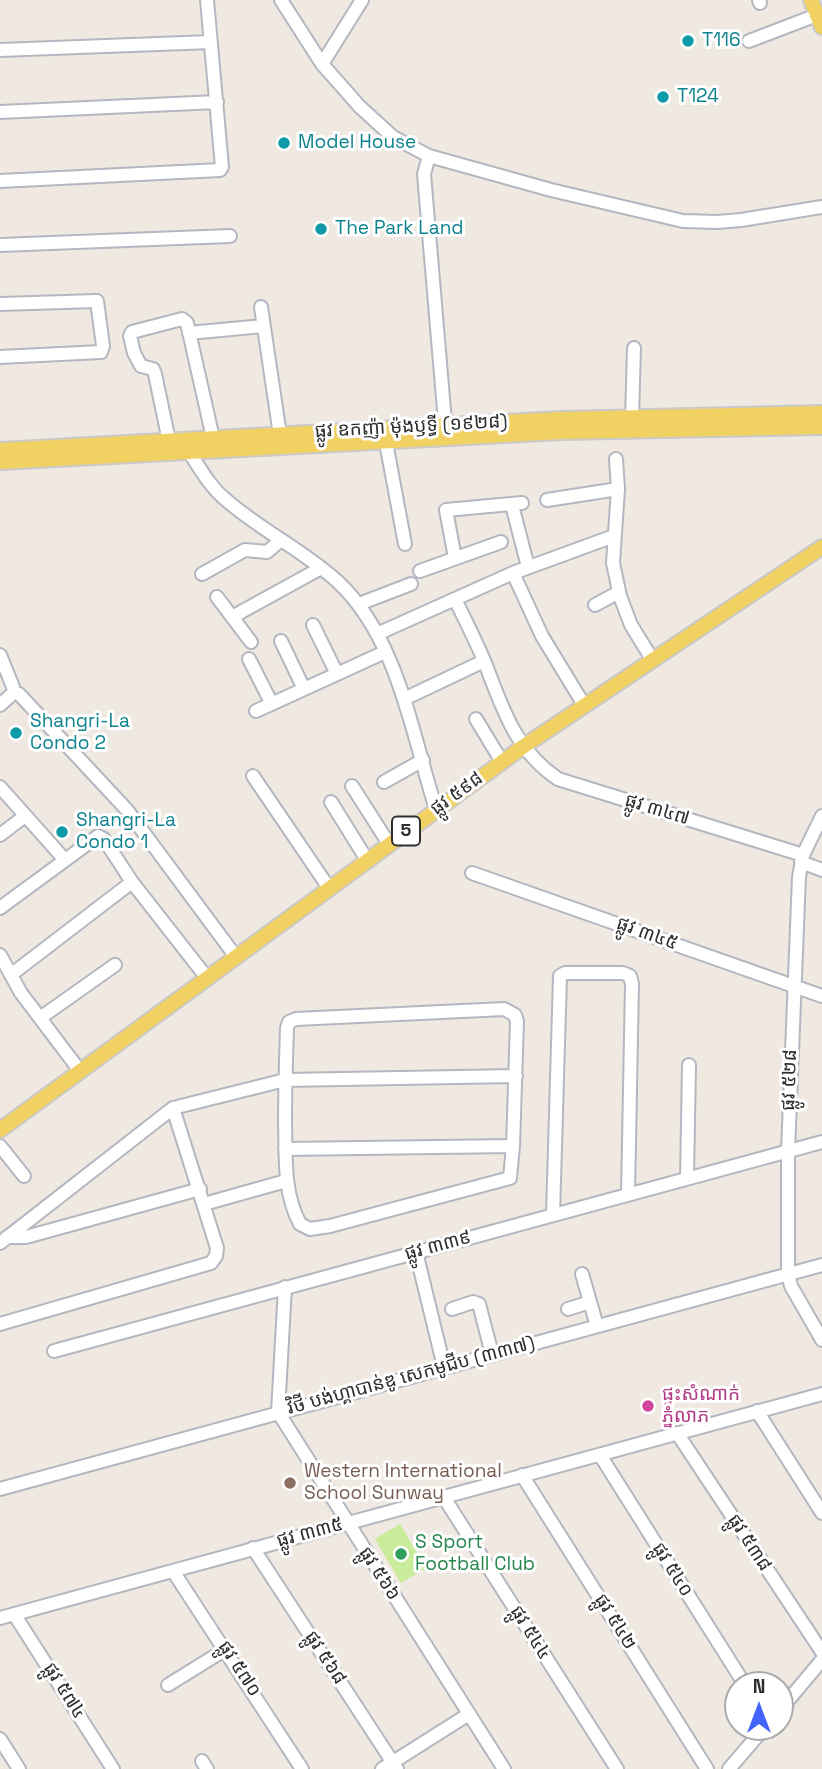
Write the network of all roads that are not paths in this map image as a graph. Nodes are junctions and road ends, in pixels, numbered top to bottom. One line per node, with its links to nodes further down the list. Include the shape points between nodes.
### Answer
1 (207, 0): 7 (street)
2 (281, 0): 9 (street)
3 (362, 0): 9 (street)
4 (811, 0): 5 (main road)
5 (819, 21): 6 (street)
6 (749, 41)
7 (211, 42): 8 (street); 10 (street)
8 (0, 50)
9 (322, 64): 12 (street, via 394,137)
10 (217, 103): 11 (street); 13 (street, via 220,170)
11 (0, 111)
12 (429, 156): 14 (street, via 683,221 729,221); 27 (street, via 424,174)
13 (0, 181)
14 (822, 207)
15 (230, 236): 16 (street)
16 (0, 245)
17 (0, 304): 22 (street, via 97,301 103,346 101,352)
18 (261, 307): 19 (street)
19 (263, 326): 20 (street); 28 (street)
20 (189, 333): 30 (street); 31 (street, via 182,319 130,336 141,366 155,374)
21 (634, 348): 24 (street)
22 (0, 357)
23 (822, 413): 24 (main road, ផ្លូវ ឧកញ៉ា ម៉ុងឫទ្ធី (១៩២៨))
24 (632, 418): 25 (main road, ផ្លូវ ឧកញ៉ា ម៉ុងឫទ្ធី (១៩២៨))
25 (599, 425): 26 (main road, ផ្លូវ ឧកញ៉ា ម៉ុងឫទ្ធី (១៩២៨)); 27 (main road, ផ្លូវ ឧកញ៉ា ម៉ុងឫទ្ធី (១៩២៨))
26 (822, 427)
27 (445, 432): 29 (main road, ផ្លូវ ឧកញ៉ា ម៉ុងឫទ្ធី (១៩២៨))
28 (280, 435): 29 (main road, ផ្លូវ ឧកញ៉ា ម៉ុងឫទ្ធី (១៩២៨)); 30 (main road, ផ្លូវ ឧកញ៉ា ម៉ុងឫទ្ធី (១៩២៨))
29 (385, 435): 32 (main road, ផ្លូវ ឧកញ៉ា ម៉ុងឫទ្ធី (១៩២៨)); 41 (street)
30 (213, 438): 32 (main road, ផ្លូវ ឧកញ៉ា ម៉ុងឫទ្ធី (១៩២៨))
31 (169, 440): 32 (main road, ផ្លូវ ឧកញ៉ា ម៉ុងឫទ្ធី (១៩២៨)); 33 (main road, ផ្លូវ ឧកញ៉ា ម៉ុងឫទ្ធី (១៩២៨))
32 (189, 446): 35 (main road, ផ្លូវ ឧកញ៉ា ម៉ុងឫទ្ធី (១៩២៨)); 39 (street, via 223,498)
33 (0, 450)
34 (616, 459): 36 (street)
35 (0, 462)
36 (618, 489): 37 (street); 38 (street)
37 (547, 500)
38 (614, 536): 44 (street); 50 (street)
39 (281, 540): 45 (street); 48 (street, via 267,552 245,550)
40 (501, 542): 43 (street)
41 (405, 544)
42 (822, 547): 63 (main road, ផ្លូវ ៥៩៨ / 5)
43 (455, 558): 44 (street, via 446,510 517,504); 46 (street)
44 (528, 567): 47 (street)
45 (321, 568): 53 (street); 55 (street)
46 (420, 571)
47 (513, 573): 52 (street); 71 (street, via 542,636)
48 (202, 574)
49 (411, 584): 53 (street)
50 (619, 592): 54 (street); 63 (street, via 631,625)
51 (217, 597): 55 (street)
52 (455, 599): 57 (street); 64 (street, ផ្លូវ ៣៤៧)
53 (359, 604): 57 (street)
54 (595, 605)
55 (232, 617): 59 (street)
56 (313, 625): 65 (street)
57 (377, 634): 60 (street)
58 (281, 641): 66 (street)
59 (251, 642)
60 (385, 652): 65 (street); 68 (street)
61 (0, 655): 67 (street)
62 (249, 659): 69 (street)
63 (652, 659): 71 (main road, ផ្លូវ ៥៩៨ / 5)
64 (484, 661): 68 (street); 74 (street, ផ្លូវ ៣៤៧, via 500,706)
65 (337, 674): 66 (street)
66 (304, 689): 69 (street)
67 (14, 692): 70 (street); 96 (street, via 127,810)
68 (404, 699): 75 (street)
69 (272, 704): 72 (street)
70 (0, 705)
71 (584, 705): 74 (main road, ផ្លូវ ៥៩៨ / 5)
72 (256, 711)
73 (477, 719): 76 (street)
74 (524, 746): 76 (main road, ផ្លូវ ៥៩៨ / 5); 87 (street, ផ្លូវ ៣៤៧, via 558,779)
75 (423, 760): 78 (street); 82 (street)
76 (502, 762): 82 (main road, ផ្លូវ ៥៩៨ / 5)
77 (253, 776): 93 (street)
78 (384, 782)
79 (352, 786): 86 (street)
80 (0, 787): 83 (street)
81 (331, 802): 89 (street)
82 (436, 809): 86 (main road, ផ្លូវ ៥៩៨ / 5)
83 (25, 816): 85 (street); 88 (street)
84 (822, 816): 87 (street, ផ្លូវ ៥២៨)
85 (0, 835)
86 (389, 844): 89 (main road, ផ្លូវ ៥៩៨ / 5)
87 (802, 859): 90 (street, ផ្លូវ ៣៤៧); 100 (street, ផ្លូវ ៥២៨)
88 (65, 860): 92 (street, via 98,836); 94 (street)
89 (367, 860): 93 (main road, ផ្លូវ ៥៩៨ / 5)
90 (822, 870)
91 (472, 873): 100 (street, ផ្លូវ ៣៤៥)
92 (132, 882): 98 (street); 99 (street)
93 (329, 888): 96 (main road, ផ្លូវ ៥៩៨ / 5)
94 (0, 908)
95 (0, 955): 98 (street)
96 (236, 957): 99 (main road, ផ្លូវ ៥៩៨ / 5)
97 (115, 965): 102 (street)
98 (12, 974): 102 (street)
99 (207, 978): 104 (main road, ផ្លូវ ៥៩៨ / 5)
100 (794, 986): 101 (street, ផ្លូវ ៣៤៥); 113 (street, ផ្លូវ ៥២៨)
101 (822, 996)
102 (40, 1018): 104 (street)
103 (689, 1065): 115 (street)
104 (80, 1071): 108 (main road, ផ្លូវ ៥៩៨ / 5)
105 (516, 1076): 106 (street); 106 (street, via 517,1021 504,1009 296,1019 286,1028); 111 (street)
106 (285, 1080): 107 (street); 112 (street)
107 (173, 1108): 117 (street); 121 (street)
108 (0, 1130)
109 (822, 1142): 113 (street, ផ្លូវ ៣៣៩)
110 (0, 1146): 114 (street)
111 (513, 1146): 112 (street); 116 (street, via 508,1180 310,1229 300,1224)
112 (285, 1149): 116 (street)
113 (788, 1151): 115 (street, ផ្លូវ ៣៣៩); 125 (street, ផ្លូវ ៥២៨)
114 (24, 1175)
115 (687, 1178): 118 (street, ផ្លូវ ៣៣៩)
116 (286, 1181): 119 (street)
117 (200, 1189): 119 (street); 121 (street)
118 (628, 1195): 120 (street, ផ្លូវ ៣៣៩); 120 (street, via 630,976 565,973 560,975)
119 (204, 1204): 130 (street, via 217,1248 211,1263)
120 (553, 1215): 122 (street, ផ្លូវ ៣៣៩)
121 (4, 1240)
122 (416, 1252): 126 (street, ផ្លូវ ៣៣៩); 135 (street)
123 (822, 1265): 125 (street, វិថី បង់ហ្គាបាន់ឌូ សេកមូជីប (៣៣៧))
124 (582, 1274): 127 (street)
125 (788, 1274): 131 (street, វិថី បង់ហ្គាបាន់ឌូ សេកមូជីប (៣៣៧)); 132 (street, ផ្លូវ ៥២៨)
126 (285, 1287): 133 (street, ផ្លូវ ៣៣៩); 138 (street)
127 (590, 1302): 129 (street); 131 (street)
128 (452, 1308): 134 (street, via 479,1304)
129 (568, 1309)
130 (0, 1324)
131 (597, 1326): 134 (street, វិថី បង់ហ្គាបាន់ឌូ សេកមូជីប (៣៣៧))
132 (822, 1340)
133 (54, 1351)
134 (492, 1354): 135 (street, វិថី បង់ហ្គាបាន់ឌូ សេកមូជីប (៣៣៧))
135 (444, 1367): 138 (street, វិថី បង់ហ្គាបាន់ឌូ សេកមូជីប (៣៣៧))
136 (822, 1394): 137 (street, ផ្លូវ ៣៣៥)
137 (757, 1411): 139 (street, ផ្លូវ ៣៣៥); 144 (street)
138 (278, 1412): 142 (street, វិថី បង់ហ្គាបាន់ឌូ សេកមូជីប (៣៣៧)); 145 (street, ផ្លូវ ៥៦៦)
139 (677, 1433): 140 (street, ផ្លូវ ៣៣៥); 151 (street, ផ្លូវ ៥៣៨)
140 (600, 1455): 141 (street, ផ្លូវ ៣៣៥); 153 (street, ផ្លូវ ៥៤០)
141 (522, 1475): 143 (street, ផ្លូវ ៣៣៥); 165 (street, ផ្លូវ ៥៤២)
142 (1, 1486)
143 (443, 1496): 145 (street, ផ្លូវ ៣៣៥); 164 (street, ផ្លូវ ៥៤៤)
144 (822, 1513)
145 (347, 1524): 146 (street, ផ្លូវ ៣៣៥); 156 (street, ផ្លូវ ៥៦៦)
146 (253, 1548): 147 (street, ផ្លូវ ៣៣៥); 159 (street, ផ្លូវ ៥៦៨)
147 (173, 1571): 148 (street, ផ្លូវ ៣៣៥); 150 (street, ផ្លូវ ៥៧០)
148 (14, 1614): 149 (street, ផ្លូវ ៣៣៥); 161 (street, ផ្លូវ ៥៧៤)
149 (0, 1618)
150 (226, 1648): 154 (street); 162 (street, ផ្លូវ ៥៧០)
151 (822, 1652)
152 (822, 1660): 155 (street)
153 (736, 1671)
154 (168, 1685)
155 (794, 1693)
156 (469, 1714): 159 (street); 163 (street, ផ្លូវ ៥៦៦)
157 (0, 1739): 160 (street)
158 (753, 1741): 166 (street)
159 (391, 1767)
160 (19, 1769)
161 (113, 1769)
162 (302, 1769)
163 (504, 1769)
164 (617, 1769)
165 (707, 1769)
166 (729, 1769)

